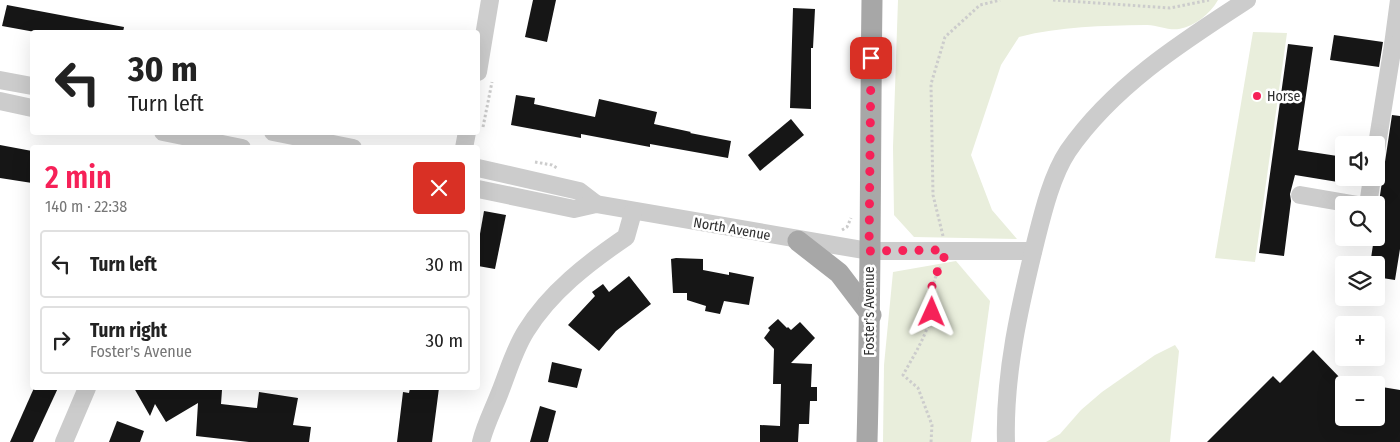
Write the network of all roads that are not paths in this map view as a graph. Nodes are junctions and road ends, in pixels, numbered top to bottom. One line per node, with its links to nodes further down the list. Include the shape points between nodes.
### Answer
1 (490, 0): 6 (street)
2 (872, 0): 23 (main road, Foster's Avenue)
3 (1247, 0): 24 (street, via 1173,48 1098,116 1068,152 1046,200)
4 (1399, 0): 5 (street)
5 (1397, 45): 13 (street)
6 (480, 60)
7 (0, 80): 8 (street)
8 (30, 86)
9 (0, 101): 10 (street)
10 (30, 108)
11 (178, 135): 14 (street)
12 (288, 135): 15 (street)
13 (1379, 136)
14 (227, 145)
15 (338, 145)
16 (480, 168): 20 (street, North Avenue, via 579,191)
17 (480, 189): 20 (street, North Avenue, via 574,209)
18 (1300, 196): 19 (street)
19 (1335, 201)
20 (596, 204): 21 (street, North Avenue)
21 (633, 212): 22 (street, North Avenue); 28 (street, via 626,237 598,255 568,281 543,306 525,333)
22 (798, 241): 23 (street, North Avenue); 25 (main road, via 839,273)
23 (869, 251): 24 (street, North Avenue); 25 (main road, Foster's Avenue)
24 (1034, 251): 30 (street, via 1012,356 1005,411)
25 (871, 316): 29 (main road, Foster's Avenue)
26 (86, 390): 27 (street)
27 (64, 442)
28 (481, 442)
29 (867, 442)
30 (1006, 442)

